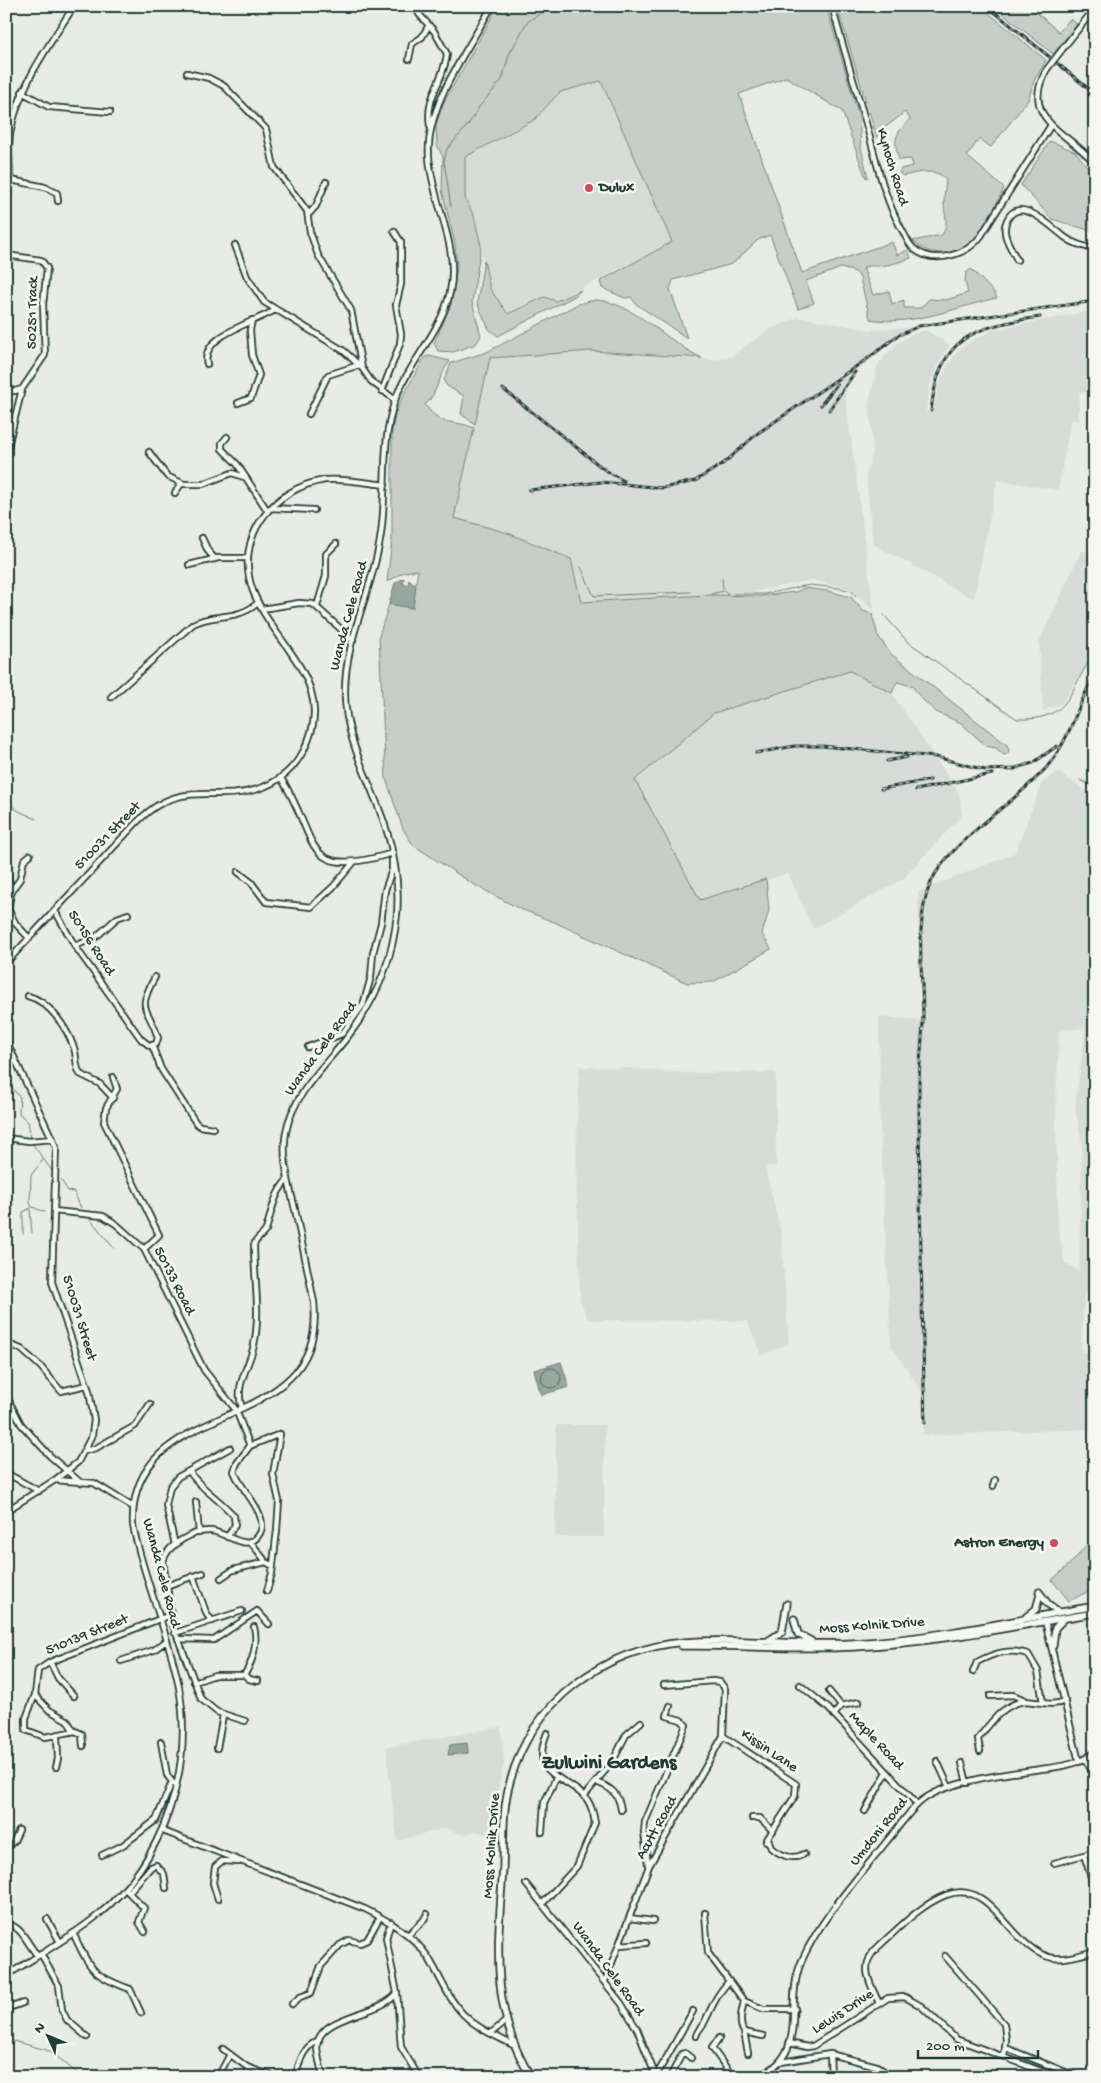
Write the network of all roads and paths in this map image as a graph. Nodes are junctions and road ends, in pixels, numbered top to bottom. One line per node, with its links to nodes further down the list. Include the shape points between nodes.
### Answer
1 (74, 6): 9 (street)
2 (492, 6): 12 (street, Wanda Cele Road, via 440,100)
3 (832, 6): 11 (street, Kynoch Road, via 887,201 907,240 918,251 944,256 970,247)
4 (1095, 8): 11 (street, bridge, via 1047,69 1038,87 1041,113)
5 (419, 14): 6 (street)
6 (429, 25): 7 (street, via 422,37 412,44); 12 (street, via 447,54 431,100)
7 (408, 59)
8 (187, 73): 18 (street, via 209,78 224,86 258,120 269,136 274,167 304,205)
9 (22, 92): 10 (street, via 49,107); 14 (street, via 10,140)
10 (110, 112)
11 (1050, 125): 13 (street)
12 (430, 128): 31 (street, Wanda Cele Road, via 430,162 450,245 452,278 441,316)
13 (1095, 164)
14 (11, 180): 16 (street, via 51,189 57,193); 17 (street)
15 (326, 182): 18 (street, via 316,206)
16 (58, 201)
17 (6, 203)
18 (308, 215): 27 (street, via 318,255 351,310)
19 (394, 230): 30 (street, via 401,242 401,284 396,304 401,334)
20 (235, 245): 24 (street, via 258,295)
21 (1095, 249): 23 (street, via 1066,238 1035,214 1020,210 1008,218 1005,229)
22 (6, 255): 28 (street, 50251 Track, via 41,260 47,268 43,305 45,356)
23 (1017, 260)
24 (275, 310): 25 (street); 27 (street, via 344,352)
25 (252, 320): 26 (street, via 218,340 209,352); 32 (street, via 252,355 259,375 251,398)
26 (207, 364)
27 (360, 366): 30 (street); 33 (street, via 328,375)
28 (22, 389): 29 (street); 36 (street, 50251 Track)
29 (6, 390)
30 (382, 391): 31 (street)
31 (395, 400): 39 (street, Wanda Cele Road, via 387,439)
32 (238, 403)
33 (309, 414)
34 (227, 437): 37 (street, via 221,448)
35 (149, 452): 38 (street, via 167,476)
36 (6, 454)
37 (244, 476): 38 (street, via 232,473 203,484); 41 (street)
38 (182, 483): 40 (street)
39 (385, 485): 41 (street, 510031 Street, via 326,480 296,488); 51 (street, Wanda Cele Road, via 380,543)
40 (175, 493)
41 (268, 509): 42 (street); 46 (street, 510031 Street, via 256,528)
42 (314, 510)
43 (202, 538): 45 (street)
44 (336, 544): 49 (street, via 326,554 326,576)
45 (215, 558): 46 (street); 47 (street)
46 (248, 558): 48 (street, 510031 Street, via 250,580)
47 (189, 565)
48 (258, 603): 50 (street, 510031 Street); 52 (street, via 240,615 202,620 190,627)
49 (317, 606): 50 (street, via 310,603); 51 (street)
50 (262, 610): 53 (street, 510031 Street, via 304,672 313,700 308,742 295,764)
51 (353, 640): 54 (street, Wanda Cele Road, via 344,682 347,719)
52 (111, 697)
53 (281, 778): 56 (street, via 294,798 318,853 334,862); 61 (street, 510031 Street, via 247,793 188,794 156,806 136,823)
54 (392, 854): 56 (street); 70 (street, via 392,870 385,890 363,1005 342,1034); 76 (street, Wanda Cele Road, via 397,875 397,912 385,969 358,1023 291,1114 285,1142)
55 (30, 855): 59 (street, via 24,861 20,879)
56 (354, 862): 58 (street, via 310,907 268,902)
57 (6, 872): 59 (street)
58 (238, 872)
59 (12, 890): 60 (street)
60 (7, 906): 63 (street, via 16,924)
61 (55, 910): 63 (street, 510031 Street); 64 (street, 50156 Road)
62 (128, 914): 64 (street, via 117,918 96,938)
63 (29, 938): 65 (street, 510031 Street)
64 (76, 946): 69 (street, 50156 Road, via 141,1039)
65 (6, 963)
66 (155, 977): 69 (street, via 144,1003 158,1038)
67 (28, 996): 72 (street, via 44,1003 60,1024 74,1046 80,1074 100,1084)
68 (6, 1040): 75 (street, 510031 Street)
69 (152, 1046): 73 (street, via 161,1069 196,1123)
70 (308, 1047)
71 (113, 1077): 72 (street, via 117,1086)
72 (113, 1098): 78 (street, via 104,1118 159,1235)
73 (214, 1128)
74 (6, 1138): 75 (street)
75 (53, 1138): 77 (street, 510031 Street, via 56,1147)
76 (288, 1179): 83 (street, via 271,1206 265,1232 254,1245 255,1338 239,1389); 83 (street, Wanda Cele Road, via 314,1302 313,1337 303,1362 292,1377 271,1393)
77 (54, 1211): 78 (street, 50133 Road, via 105,1217); 80 (street, 510031 Street, via 52,1282)
78 (144, 1249): 83 (street, 50133 Road, via 204,1370)
79 (6, 1342): 80 (street, via 21,1350 41,1368 59,1390)
80 (87, 1385): 86 (street, 510031 Street, via 94,1420)
81 (6, 1395): 88 (street, via 21,1424)
82 (150, 1404): 86 (street, via 135,1426)
83 (239, 1409): 84 (street); 96 (street, Wanda Cele Road, via 179,1438 163,1450 145,1471)
84 (250, 1446): 100 (street, via 234,1471 261,1522 260,1533); 103 (street, via 278,1433 280,1440 272,1474 279,1501)
85 (230, 1448): 87 (street)
86 (85, 1451): 88 (street, 510031 Street)
87 (189, 1471): 99 (street, via 198,1485 235,1518 235,1525); 101 (street, via 175,1480 167,1495)
88 (67, 1472): 90 (street, 510031 Street); 92 (street)
89 (6, 1473): 94 (street)
90 (55, 1480): 92 (street); 94 (street, 510031 Street)
91 (995, 1480): 93 (street)
92 (81, 1482): 96 (street, via 98,1485)
93 (993, 1486)
94 (39, 1491): 97 (street, 510031 Street)
95 (196, 1502): 98 (street)
96 (133, 1508): 117 (street, Wanda Cele Road, via 137,1544)
97 (6, 1512)
98 (199, 1533): 99 (street, via 212,1531); 101 (street)
99 (227, 1537): 100 (street, via 238,1542)
100 (250, 1541): 102 (street)
101 (175, 1545): 107 (street, via 163,1560)
102 (266, 1562): 103 (street); 106 (street, via 233,1570)
103 (273, 1566): 108 (street)
104 (203, 1572): 105 (street)
105 (193, 1576): 107 (street); 119 (street)
106 (221, 1578)
107 (166, 1586): 114 (street)
108 (267, 1591)
109 (787, 1604): 126 (main road, via 782,1632)
110 (1095, 1606): 112 (main road, Moss Kolnik Drive)
111 (242, 1611): 119 (street)
112 (1059, 1612): 118 (main road, Moss Kolnik Drive); 118 (main road, via 1040,1593 1036,1609)
113 (1095, 1612): 115 (main road, Moss Kolnik Drive)
114 (170, 1615): 117 (street, 510139 Street); 123 (street)
115 (1065, 1618): 120 (main road, Moss Kolnik Drive); 128 (main road, via 1055,1628)
116 (794, 1619): 127 (main road, via 798,1634)
117 (160, 1620): 125 (street, Wanda Cele Road); 131 (street, 510139 Street)
118 (1022, 1620): 127 (main road, Moss Kolnik Drive, via 899,1639)
119 (212, 1621): 123 (street)
120 (1045, 1621): 128 (street); 129 (main road, Moss Kolnik Drive, via 950,1638 852,1647 702,1645)
121 (269, 1624): 124 (street, via 257,1611 214,1640)
122 (254, 1628): 133 (street, via 256,1636 252,1659)
123 (175, 1633): 124 (street)
124 (178, 1639): 135 (street)
125 (166, 1641): 130 (street, via 154,1650); 171 (street, Wanda Cele Road, via 178,1682 182,1713 182,1750)
126 (765, 1642): 127 (main road, Moss Kolnik Drive); 129 (main road, Moss Kolnik Drive, via 686,1642)
127 (814, 1642)
128 (1053, 1646): 143 (street)
129 (648, 1648): 226 (main road, Moss Kolnik Drive, via 601,1666 566,1690 533,1728 519,1755 509,1783 504,1831 498,1966)
130 (121, 1661)
131 (50, 1662): 139 (street, 510139 Street, via 38,1670); 140 (street, via 58,1678)
132 (973, 1672): 145 (street, via 977,1662 993,1654 1010,1650 1028,1654 1038,1671)
133 (244, 1675): 134 (street); 135 (street, via 214,1675)
134 (258, 1681)
135 (194, 1682): 148 (street, via 203,1701)
136 (664, 1685): 155 (street, Acutt Road, via 720,1682 725,1689)
137 (800, 1685): 149 (street, Maple Road)
138 (829, 1691): 147 (street)
139 (35, 1695): 152 (street, via 49,1710 67,1720); 154 (street, 510139 Street, via 26,1718 26,1730 42,1737)
140 (74, 1696)
141 (990, 1696): 142 (street, via 1012,1695)
142 (1029, 1701): 145 (street); 159 (street, via 1016,1701 1007,1707 978,1739)
143 (1064, 1701): 145 (street); 163 (street)
144 (859, 1702): 147 (street)
145 (1043, 1703)
146 (670, 1706): 189 (street, via 667,1716 682,1720 686,1725 644,1828)
147 (840, 1706): 149 (street)
148 (223, 1715): 150 (street); 158 (street)
149 (834, 1715): 166 (street, Maple Road)
150 (245, 1721)
151 (641, 1722): 169 (street, via 626,1734 616,1757)
152 (73, 1730): 154 (street, 510139 Street); 157 (street, via 82,1734)
153 (548, 1732): 168 (street, via 542,1755)
154 (57, 1736): 165 (street)
155 (723, 1736): 180 (street, Kissin Lane, via 796,1784 795,1796); 189 (street, Acutt Road)
156 (161, 1742): 171 (street, via 166,1775)
157 (83, 1746)
158 (217, 1748)
159 (980, 1751)
160 (1095, 1752): 161 (street, Umdoni Road)
161 (1085, 1759): 163 (street, Umdoni Road); 167 (street)
162 (937, 1761): 172 (street)
163 (1079, 1762): 170 (street, Umdoni Road)
164 (962, 1763): 170 (street)
165 (56, 1767)
166 (888, 1772): 174 (street, Maple Road); 176 (street)
167 (1095, 1776)
168 (556, 1778): 173 (street); 181 (street, via 544,1803)
169 (596, 1782): 173 (street); 175 (street, via 615,1793)
170 (967, 1783): 172 (street, Umdoni Road)
171 (174, 1784): 179 (street, Wanda Cele Road); 185 (street, via 156,1820 123,1845)
172 (949, 1787): 174 (street, Umdoni Road, via 933,1792)
173 (585, 1795): 196 (street, via 594,1827 578,1866)
174 (917, 1804): 223 (street, Umdoni Road, via 811,1944 796,1979)
175 (621, 1810)
176 (865, 1810)
177 (752, 1818): 180 (street, via 760,1818)
178 (19, 1830): 182 (street)
179 (163, 1831): 187 (street); 193 (street, Wanda Cele Road)
180 (773, 1831): 184 (street, Kissin Lane, via 767,1840 771,1848 796,1858)
181 (542, 1832)
182 (6, 1848)
183 (1095, 1852): 186 (street)
184 (804, 1854)
185 (102, 1855)
186 (1084, 1855): 188 (street); 190 (street)
187 (242, 1862): 195 (street, via 222,1861 215,1867 214,1887); 199 (street)
188 (1054, 1863)
189 (649, 1866): 200 (street, Acutt Road)
190 (1091, 1878)
191 (526, 1884): 196 (street, Wanda Cele Road)
192 (166, 1888): 194 (street, via 164,1874 156,1865)
193 (124, 1889): 194 (street); 206 (street, Wanda Cele Road, via 99,1914)
194 (129, 1892): 205 (street, via 144,1908 139,1922)
195 (218, 1899)
196 (543, 1904): 215 (street, Wanda Cele Road)
197 (704, 1913): 216 (street, via 706,1947)
198 (427, 1914): 207 (street)
199 (380, 1917): 203 (street); 221 (street, via 366,1940 343,1942 321,1966 311,1993)
200 (629, 1918): 202 (street); 210 (street, Acutt Road)
201 (47, 1919): 208 (street)
202 (653, 1921)
203 (391, 1922): 207 (street); 217 (street, via 386,1938)
204 (6, 1924): 212 (street, via 13,1925)
205 (145, 1932)
206 (73, 1933): 208 (street, Wanda Cele Road); 225 (street, via 95,1973 130,1989)
207 (408, 1935): 228 (street, via 427,1956 463,2014)
208 (60, 1942): 212 (street, Wanda Cele Road)
209 (646, 1943): 210 (street)
210 (619, 1945): 215 (street, Acutt Road)
211 (1095, 1951): 220 (street, via 1060,1959 1044,1956 1028,1945 982,1898 968,1892 946,1895 916,1914 872,1952 867,1979)
212 (39, 1955): 214 (street, Wanda Cele Road); 231 (street, via 59,1986 62,2010 67,2020)
213 (945, 1956): 236 (street, via 1004,2024)
214 (6, 1976)
215 (605, 1981): 244 (street, Wanda Cele Road, via 630,2016)
216 (729, 1981): 218 (street); 229 (street, via 712,2003)
217 (397, 1992): 233 (street, via 387,2003 335,2024); 249 (street, via 401,2047)
218 (744, 2001): 223 (street, via 763,2009); 227 (street, via 740,2022)
219 (22, 2003): 222 (street)
220 (879, 2003): 234 (street, Lewis Drive, via 813,2046); 241 (street, Lewis Drive, via 895,1996 911,1999 956,2039)
221 (292, 2004)
222 (6, 2009)
223 (795, 2009): 234 (street, Umdoni Road)
224 (693, 2011): 244 (street)
225 (140, 2013)
226 (506, 2020): 228 (street); 235 (main road, Moss Kolnik Drive)
227 (744, 2032): 230 (street); 238 (street)
228 (491, 2033): 235 (street)
229 (696, 2036)
230 (763, 2036)
231 (87, 2037)
232 (718, 2038): 252 (street, via 712,2048)
233 (319, 2040): 247 (street, via 304,2050); 248 (street)
234 (789, 2043): 243 (street)
235 (513, 2045): 250 (main road, Moss Kolnik Drive)
236 (1006, 2048): 241 (street); 257 (street)
237 (223, 2049): 239 (street)
238 (748, 2053)
239 (230, 2054): 245 (street); 246 (street, via 247,2067)
240 (830, 2054): 243 (street); 254 (street); 255 (street, via 877,2066)
241 (1004, 2057): 256 (street, Lewis Drive)
242 (691, 2058): 251 (street, via 682,2054)
243 (781, 2062): 253 (street)
244 (656, 2076)
245 (218, 2077)
246 (275, 2077)
247 (295, 2077)
248 (323, 2077)
249 (419, 2077)
250 (531, 2077)
251 (670, 2077)
252 (733, 2077)
253 (757, 2077)
254 (831, 2077)
255 (892, 2077)
256 (1057, 2077)
257 (1078, 2077)

